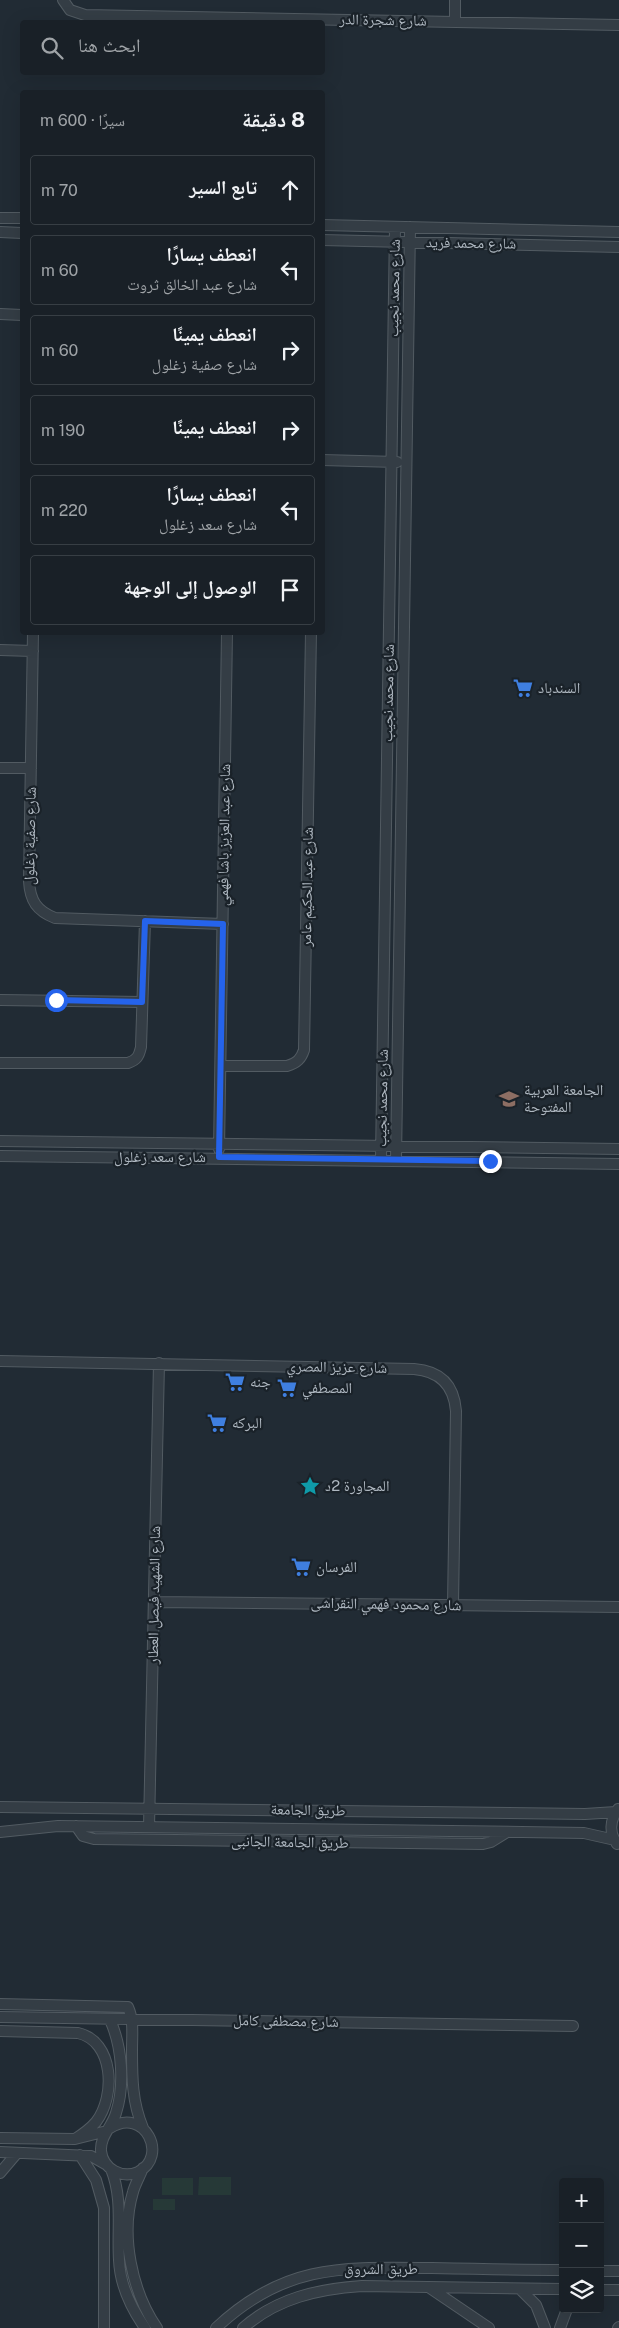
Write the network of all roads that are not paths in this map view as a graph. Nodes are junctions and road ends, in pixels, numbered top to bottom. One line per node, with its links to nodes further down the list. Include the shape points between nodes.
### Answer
1 (63, 0): 3 (street, شارع شجرة الدر, via 70,10 85,16)
2 (455, 0): 3 (street)
3 (455, 21): 4 (street, شارع شجرة الدر)
4 (619, 25)
5 (0, 218): 6 (street)
6 (20, 218)
7 (325, 225): 8 (street, شارع محمد فريد)
8 (395, 227): 9 (street, شارع محمد فريد); 14 (street, شارع محمد نجيب)
9 (410, 227): 11 (street, شارع محمد فريد); 15 (street, شارع محمد نجيب)
10 (0, 232): 12 (street)
11 (619, 232)
12 (20, 233)
13 (325, 240): 14 (street, شارع محمد فريد)
14 (395, 242): 15 (street, شارع محمد فريد); 20 (street, شارع محمد نجيب)
15 (410, 242): 16 (street, شارع محمد فريد); 21 (street, شارع محمد نجيب)
16 (619, 247)
17 (0, 314): 18 (street)
18 (20, 315)
19 (325, 460): 20 (street)
20 (392, 462): 21 (street); 31 (street, شارع محمد نجيب)
21 (405, 462): 32 (street, شارع محمد نجيب)
22 (33, 635): 26 (street, شارع صفية زغلول)
23 (227, 635): 30 (street, شارع عبد العزيز باشا فهمي)
24 (312, 635): 36 (street, شارع عبد الحكيم عامر, via 304,1050 301,1058 288,1066)
25 (0, 650): 26 (street)
26 (33, 651): 28 (street, شارع صفية زغلول)
27 (0, 768): 28 (street)
28 (31, 768): 29 (street, شارع صفية زغلول, via 30,892 34,905 44,914 56,918)
29 (145, 921): 30 (street, شارع صفية زغلول); 34 (street)
30 (223, 924): 36 (street, شارع عبد العزيز باشا فهمي)
31 (384, 936): 32 (street); 39 (street, شارع محمد نجيب)
32 (399, 937): 40 (street, شارع محمد نجيب)
33 (0, 1000): 34 (street)
34 (142, 1002): 35 (street, via 140,1055 134,1061)
35 (0, 1063)
36 (221, 1066): 38 (street, شارع عبد العزيز باشا فهمي)
37 (0, 1141): 38 (street, شارع سعد زغلول)
38 (220, 1143): 39 (street, شارع سعد زغلول); 43 (street, شارع عبد العزيز باشا فهمي)
39 (381, 1145): 40 (street, شارع سعد زغلول); 44 (street, شارع محمد نجيب)
40 (396, 1145): 41 (street, شارع سعد زغلول); 45 (street, شارع محمد نجيب)
41 (619, 1149)
42 (0, 1156): 43 (street, شارع سعد زغلول)
43 (219, 1157): 44 (street, شارع سعد زغلول)
44 (381, 1159): 45 (street, شارع سعد زغلول)
45 (396, 1160): 46 (street, شارع سعد زغلول)
46 (619, 1164)
47 (0, 1361): 48 (street, شارع عزيز المصري)
48 (159, 1363): 49 (street, شارع الشهيد فيصل العطار); 50 (street, شارع عزيز المصري, via 414,1369 439,1376 451,1390 456,1411)
49 (154, 1602): 50 (street, شارع محمود فهمي النقراشى); 53 (street, شارع الشهيد فيصل العطار)
50 (453, 1605): 51 (street, شارع محمود فهمي النقراشى)
51 (619, 1607)
52 (0, 1807): 53 (street, طريق الجامعة)
53 (149, 1808): 54 (street, طريق الجامعة); 57 (street, شارع الشهيد فيصل العطار)
54 (259, 1810): 55 (street, طريق الجامعة, via 585,1814); 58 (street)
55 (617, 1810): 61 (street, via 611,1829)
56 (76, 1826): 57 (street, طريق الجامعة); 59 (street, طريق الجامعة); 60 (street, طريق الجامعة الجانبى, via 82,1836 94,1839 483,1844)
57 (149, 1827): 58 (street, طريق الجامعة)
58 (258, 1828): 60 (street, طريق الجامعة)
59 (0, 1832)
60 (507, 1832): 61 (street, طريق الجامعة, via 584,1833)
61 (617, 1843)
62 (0, 2004): 65 (street, via 128,2006)
63 (0, 2017): 64 (street, شارع مصطفى كامل)
64 (110, 2020): 65 (street, شارع مصطفى كامل); 69 (street, via 118,2046 120,2080 116,2113)
65 (132, 2020): 66 (street, شارع مصطفى كامل); 68 (street, via 133,2090)
66 (572, 2026)
67 (0, 2031): 71 (street, via 78,2033 95,2040 101,2047 108,2083 103,2109 97,2121)
68 (143, 2128): 69 (street, via 123,2122); 76 (street, via 151,2139 152,2147 152,2154)
69 (109, 2130): 71 (street); 75 (street, via 101,2146 101,2154)
70 (0, 2138): 71 (street)
71 (75, 2139)
72 (0, 2152): 73 (street)
73 (17, 2153): 74 (street); 77 (street)
74 (80, 2155): 75 (street, via 91,2156); 80 (street, via 89,2166 101,2194)
75 (109, 2167): 76 (street, via 118,2173 130,2174); 78 (street, via 119,2192)
76 (144, 2167): 79 (street, via 130,2205)
77 (0, 2173)
78 (119, 2261): 79 (street); 80 (street); 91 (street, via 127,2295)
79 (130, 2261): 92 (street, via 137,2292)
80 (104, 2262): 90 (street)
81 (559, 2270): 93 (street, طريق الشروق, via 364,2268 317,2272 272,2287 232,2313)
82 (604, 2271): 83 (street)
83 (619, 2271)
84 (429, 2287): 85 (street, طريق الشروق); 94 (street, طريق الشروق, via 362,2286 314,2291 270,2308); 95 (street)
85 (520, 2289): 86 (street, طريق الشروق); 96 (street, via 536,2305)
86 (559, 2289)
87 (604, 2290): 88 (street)
88 (619, 2290)
89 (566, 2313): 97 (street)
90 (104, 2328)
91 (145, 2328)
92 (157, 2328)
93 (216, 2328)
94 (243, 2328)
95 (489, 2328)
96 (545, 2328)
97 (560, 2328)

